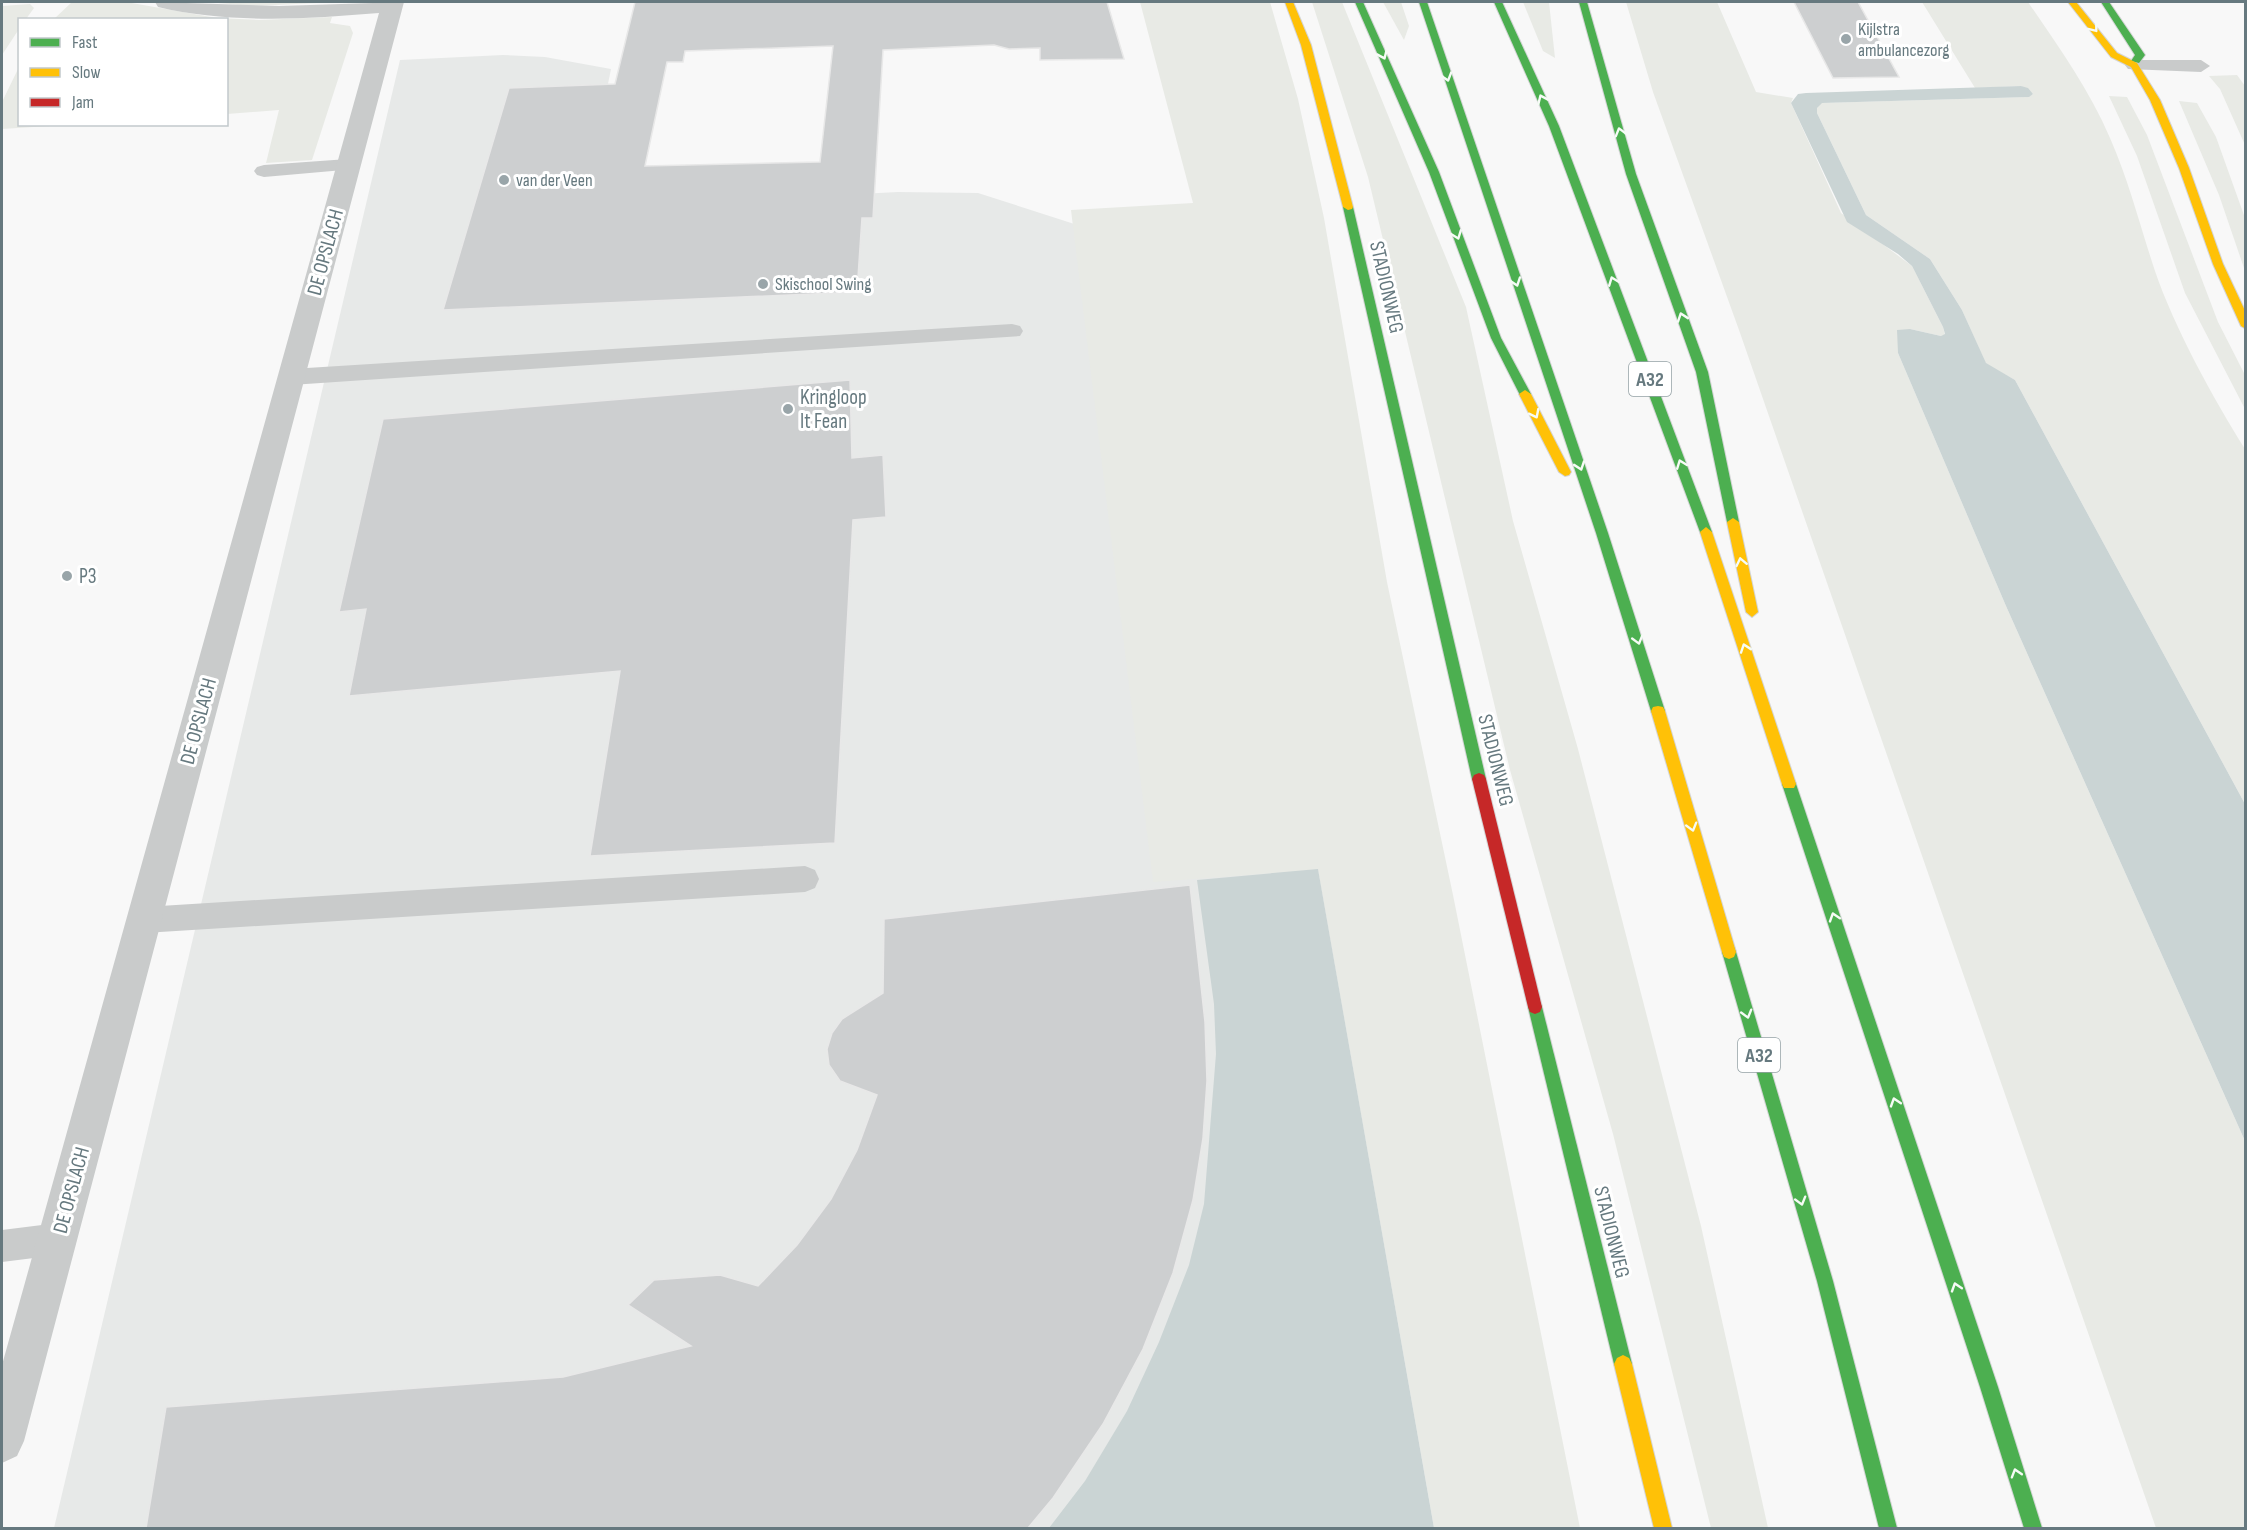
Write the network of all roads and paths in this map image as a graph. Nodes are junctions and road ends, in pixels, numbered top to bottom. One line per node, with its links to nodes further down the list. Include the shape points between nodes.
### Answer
1 (166, 2): 9 (street, via 221,12 258,13)
2 (1289, 2): 26 (main road, STADIONWEG, via 1306,45 1334,146 1452,669)
3 (1359, 2): 17 (main road, A32, one-way to 17, via 1434,172 1496,338)
4 (1423, 2): 17 (main road, A32, one-way to 17, via 1464,132)
5 (1498, 2): 20 (main road, A32, one-way to 5, via 1694,498 1554,126)
6 (1583, 2): 18 (main road, A32, one-way to 6, via 1702,372 1631,174)
7 (2072, 2): 10 (main road, one-way to 10, via 2114,55)
8 (2104, 2): 10 (main road, via 2140,55)
9 (392, 4): 12 (street, DE OPSLACH)
10 (2134, 65): 11 (lane); 14 (main road, via 2164,120 2218,264)
11 (2201, 66)
12 (348, 165): 13 (lane); 16 (street, DE OPSLACH)
13 (264, 171)
14 (2246, 326)
15 (1012, 331): 16 (lane)
16 (291, 377): 22 (street, DE OPSLACH)
17 (1621, 584): 27 (main road, A32, one-way to 27, via 1825,1281)
18 (1755, 625)
19 (1759, 648): 20 (main road, A32)
20 (1784, 763): 28 (main road, A32, one-way to 20)
21 (805, 879): 22 (lane)
22 (144, 920): 23 (street, DE OPSLACH)
23 (58, 1239): 24 (lane); 25 (street, DE OPSLACH)
24 (2, 1246)
25 (2, 1441)
26 (1663, 1528)
27 (1888, 1528)
28 (2034, 1528)

